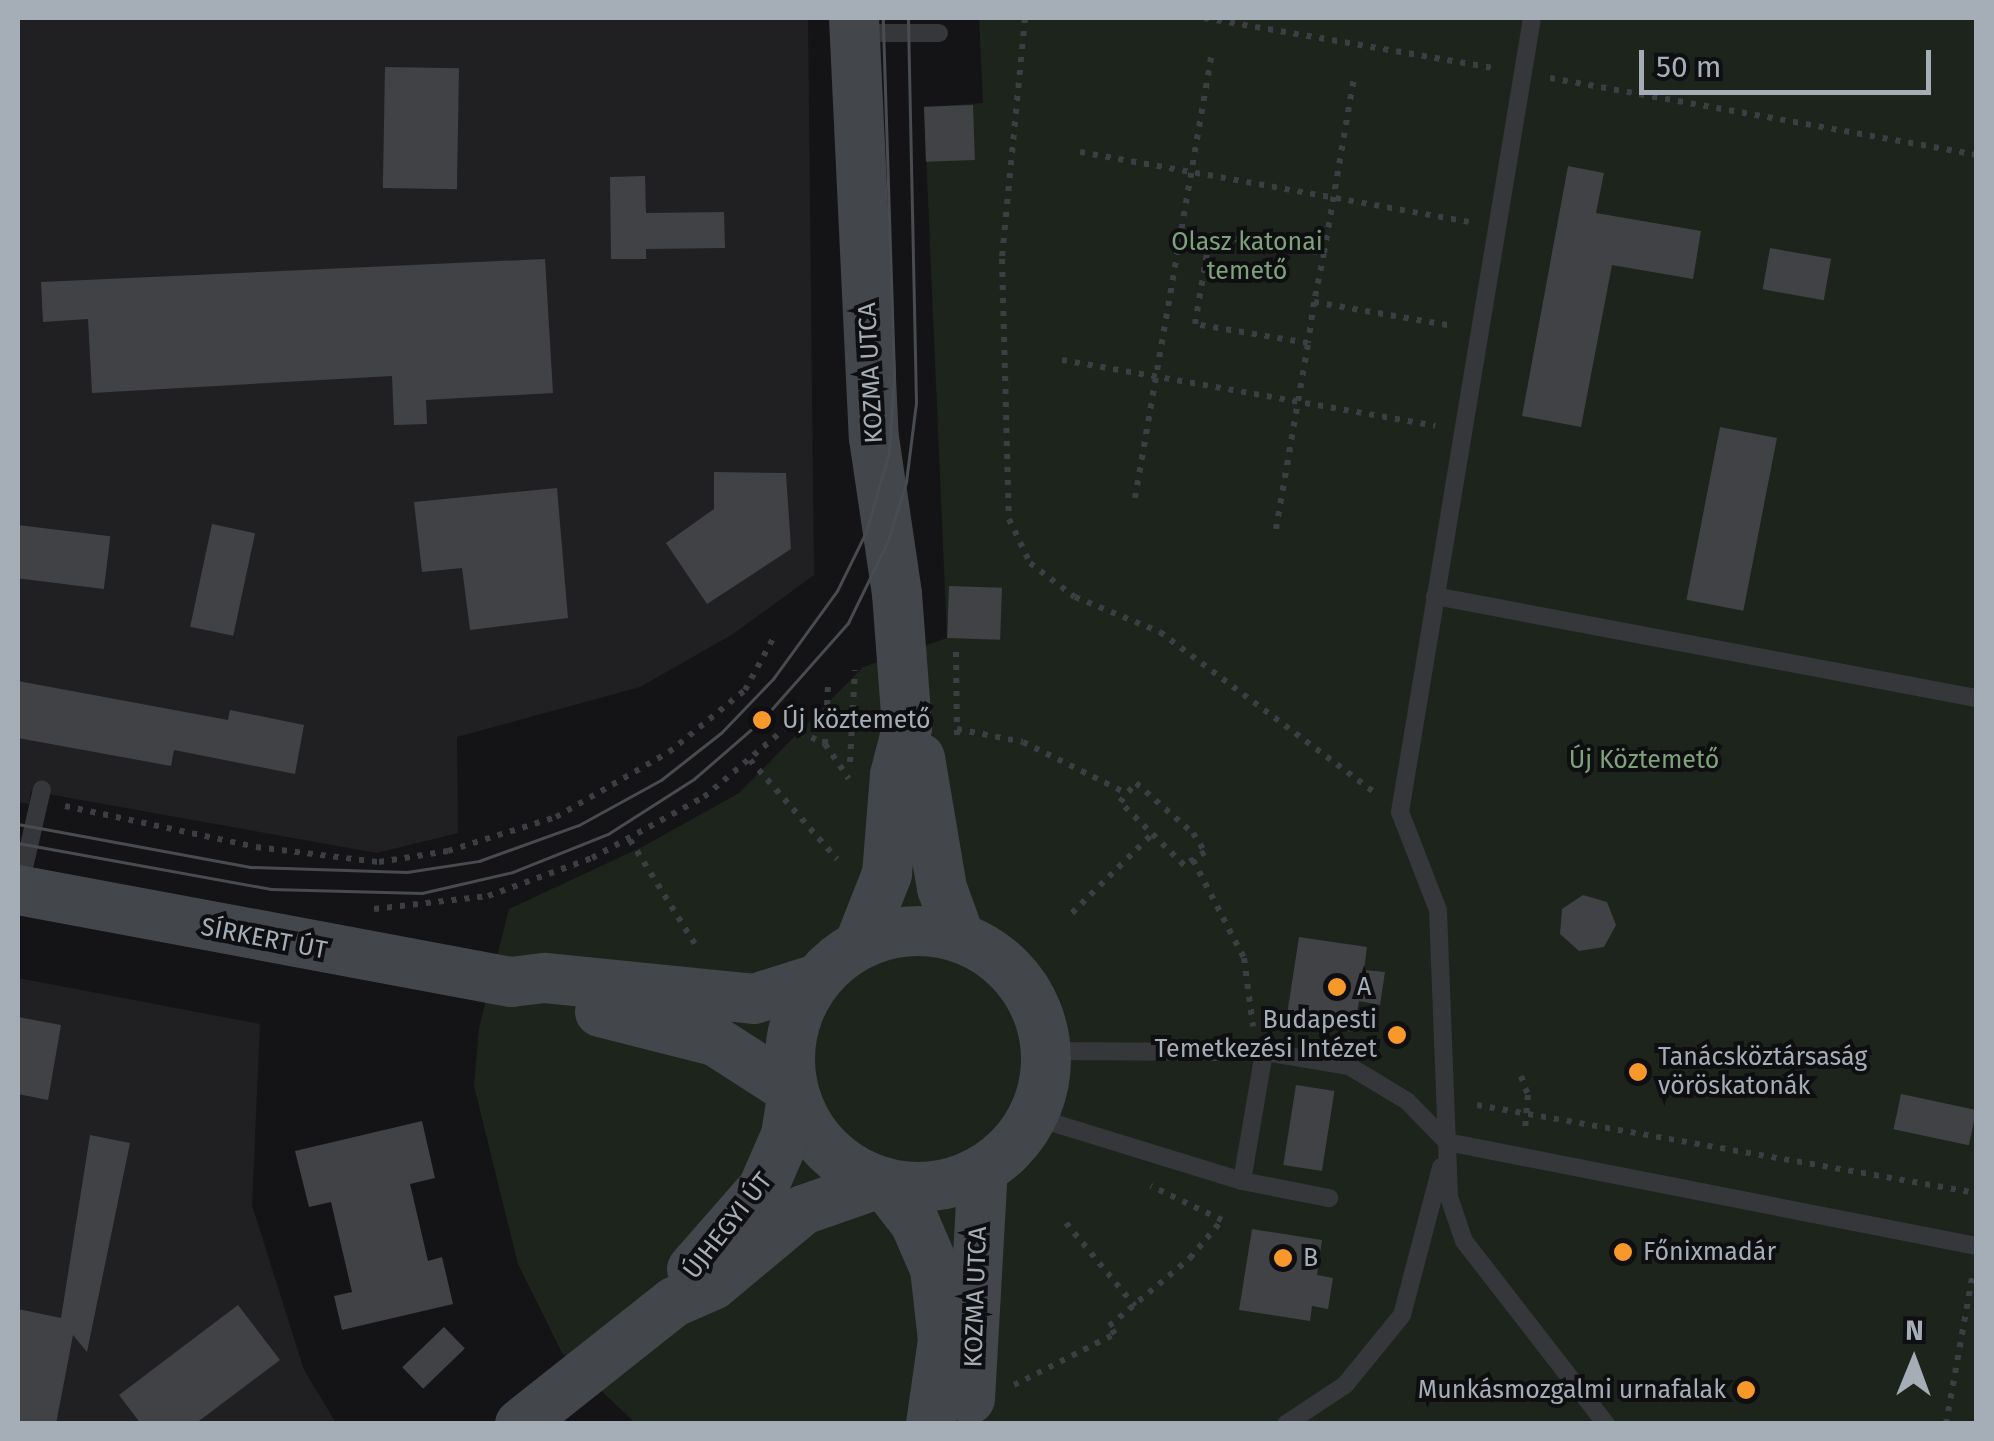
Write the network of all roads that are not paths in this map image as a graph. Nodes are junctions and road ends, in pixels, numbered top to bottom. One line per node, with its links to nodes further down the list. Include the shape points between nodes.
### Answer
1 (1532, 18): 4 (lane)
2 (854, 25): 3 (lane); 6 (street, KOZMA UTCA, via 874,438)
3 (940, 33)
4 (1436, 596): 5 (lane); 17 (lane, via 1400,812 1438,910)
5 (1976, 698)
6 (906, 728): 9 (street, KOZMA UTCA, via 925,770 934,852); 10 (street, KOZMA UTCA, via 887,874)
7 (41, 794): 8 (lane)
8 (18, 891): 12 (street, SÍRKERT ÚT)
9 (960, 938): 10 (street, KOZMA UTCA, via 922,929); 13 (street, KOZMA UTCA, via 989,952 1027,992)
10 (859, 945): 11 (street, KOZMA UTCA)
11 (818, 979): 12 (street, SÍRKERT ÚT, via 754,998 545,978); 15 (street, KOZMA UTCA, via 794,1026)
12 (511, 982): 15 (street, SÍRKERT ÚT, via 538,996 715,1041)
13 (1046, 1051): 14 (lane); 16 (street, KOZMA UTCA)
14 (1264, 1052): 17 (lane, via 1349,1066 1407,1101); 19 (lane)
15 (794, 1091): 20 (street, KOZMA UTCA, via 833,1159); 23 (street, ÚJHEGYI ÚT, via 786,1134 762,1188 690,1270)
16 (1034, 1118): 18 (street, KOZMA UTCA); 19 (lane)
17 (1447, 1142): 22 (lane); 27 (lane, via 1402,1314 1345,1384); 28 (lane, via 1449,1197 1464,1242)
18 (983, 1170): 20 (street, KOZMA UTCA, via 950,1184); 26 (street, KOZMA UTCA, via 975,1366)
19 (1242, 1181): 21 (lane)
20 (883, 1182): 23 (street, ÚJHEGYI ÚT, via 803,1210 713,1285); 25 (street, KOZMA UTCA, via 915,1223 935,1269 943,1340)
21 (1329, 1198)
22 (1976, 1246)
23 (674, 1302): 24 (street, ÚJHEGYI ÚT)
24 (520, 1424)
25 (931, 1424)
26 (963, 1424)
27 (1286, 1424)
28 (1606, 1424)

